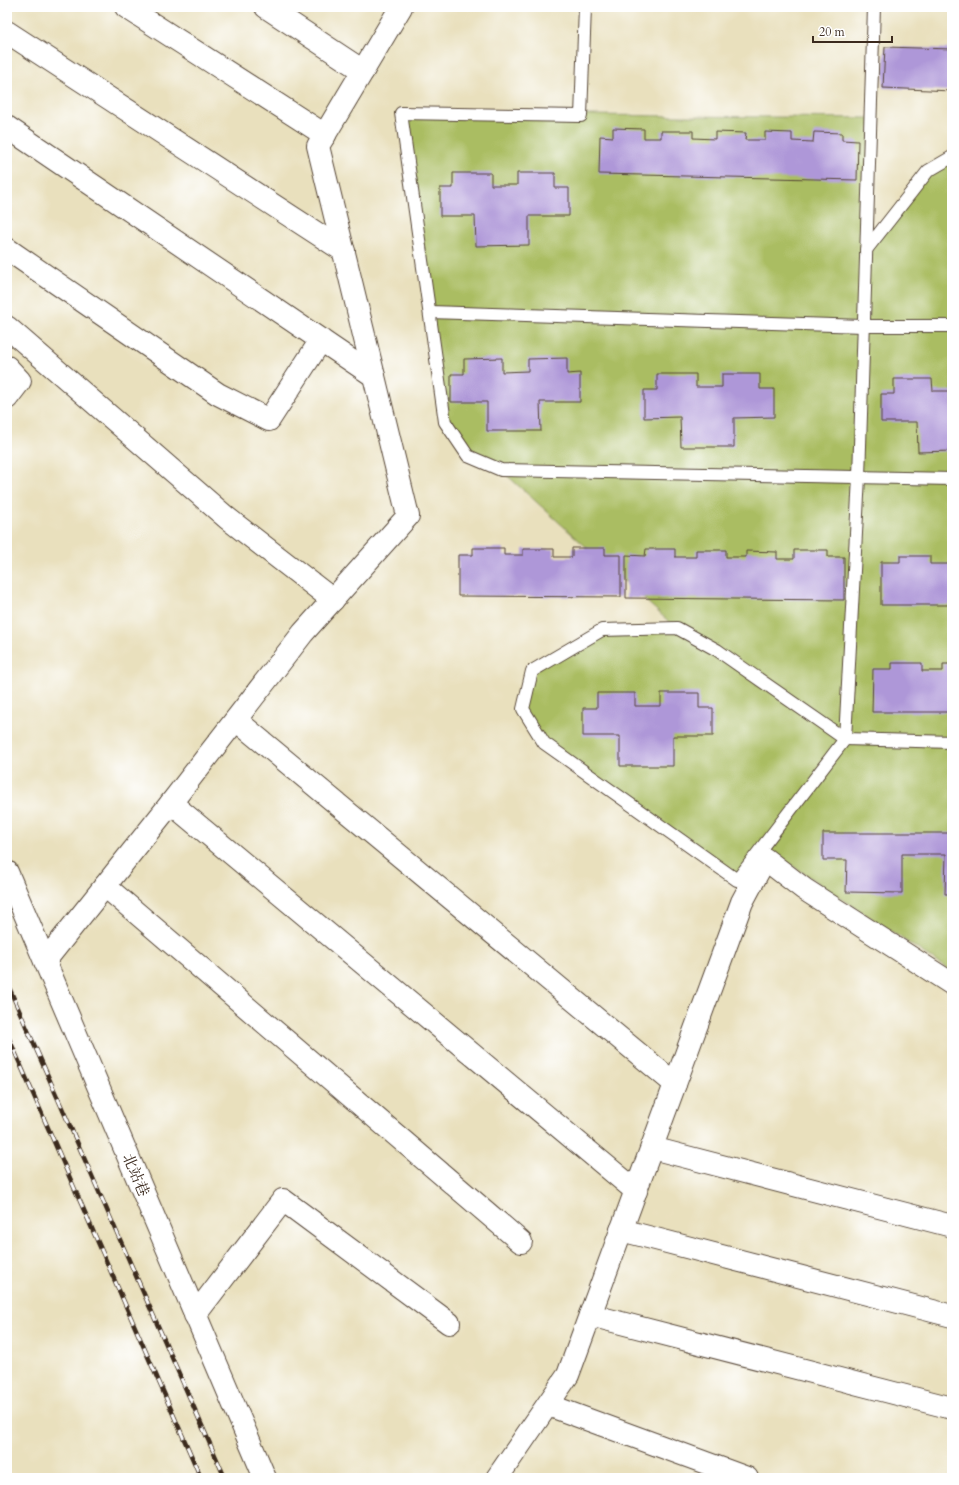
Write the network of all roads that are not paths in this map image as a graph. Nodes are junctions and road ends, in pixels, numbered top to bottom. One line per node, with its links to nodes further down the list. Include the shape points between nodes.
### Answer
1 (126, 7): 9 (street)
2 (266, 7): 7 (street)
3 (401, 7): 7 (street)
4 (585, 7): 14 (lane, via 581,116 402,113)
5 (874, 7): 12 (lane)
6 (7, 32): 13 (street)
7 (363, 71): 9 (street)
8 (7, 126): 18 (street)
9 (324, 135): 13 (street, via 318,146)
10 (952, 157): 12 (lane, via 928,171)
11 (7, 249): 18 (street, via 218,394 269,420)
12 (866, 250): 15 (lane)
13 (344, 251): 20 (street)
14 (430, 312): 15 (lane); 22 (lane, via 445,422 468,456 501,470)
15 (863, 326): 16 (lane); 22 (lane)
16 (952, 326)
17 (7, 328): 24 (street, via 227,518)
18 (321, 340): 20 (street)
19 (7, 367): 21 (street, via 20,381)
20 (374, 376): 24 (street, via 408,516)
21 (7, 398)
22 (858, 477): 23 (lane); 26 (lane)
23 (952, 479)
24 (333, 600): 25 (street, via 303,633)
25 (236, 720): 28 (street); 33 (street)
26 (845, 739): 26 (lane, via 737,880 544,743 523,709 532,671 602,630 677,628 716,650); 27 (lane)
27 (952, 742)
28 (171, 803): 30 (street); 35 (street)
29 (7, 872): 31 (street, 北站巷)
30 (105, 886): 31 (street); 38 (street)
31 (45, 961): 39 (street, 北站巷)
32 (952, 984): 33 (street, via 804,889 765,859 742,902)
33 (675, 1084): 34 (street)
34 (652, 1148): 35 (street); 36 (street)
35 (636, 1191): 37 (street)
36 (952, 1226)
37 (621, 1230): 40 (street); 41 (street)
38 (522, 1242)
39 (195, 1315): 42 (street, via 283,1200); 45 (street, 北站巷)
40 (590, 1315): 43 (street, via 568,1375); 44 (street)
41 (952, 1316)
42 (449, 1323)
43 (548, 1405): 46 (street); 47 (street)
44 (952, 1408)
45 (265, 1478)
46 (497, 1478)
47 (747, 1478)

